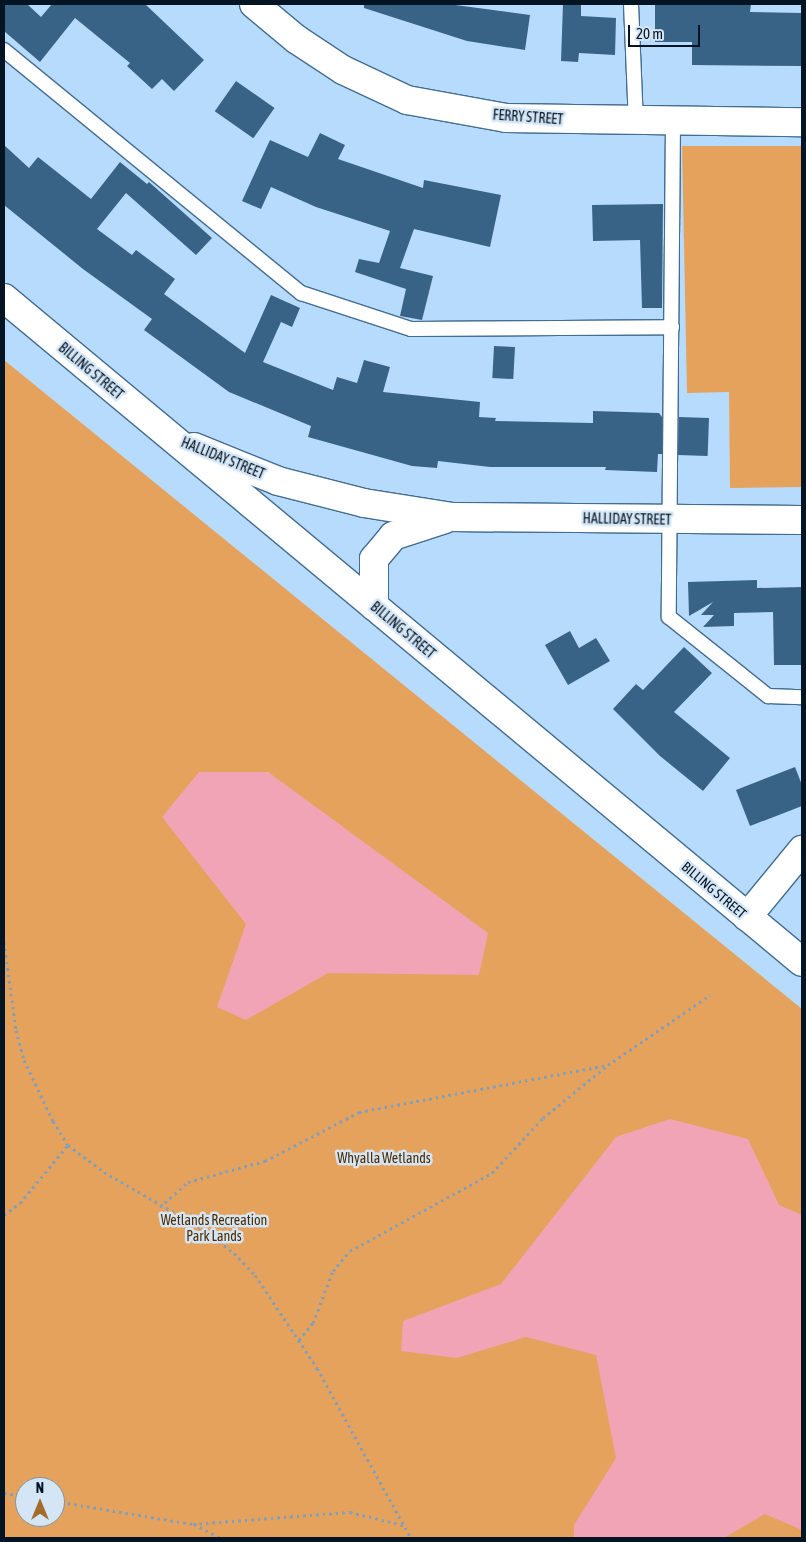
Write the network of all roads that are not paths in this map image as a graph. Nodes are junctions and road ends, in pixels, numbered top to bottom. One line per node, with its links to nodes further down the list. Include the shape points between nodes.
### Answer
1 (254, 4): 4 (street, FERRY STREET, via 296,40 343,70 407,100 506,118)
2 (631, 4): 4 (lane)
3 (4, 50): 8 (lane, via 300,293 411,329)
4 (636, 121): 5 (street, FERRY STREET)
5 (673, 122): 6 (street, FERRY STREET); 8 (lane)
6 (802, 122)
7 (4, 298): 9 (street, BILLING STREET)
8 (672, 327): 11 (lane)
9 (170, 437): 10 (street, HALLIDAY STREET, via 278,481 364,504); 13 (street, BILLING STREET)
10 (452, 517): 11 (street, HALLIDAY STREET); 13 (street, HALLIDAY STREET, via 393,536 374,559)
11 (669, 519): 12 (street, HALLIDAY STREET); 14 (lane, via 669,617 768,696)
12 (802, 520)
13 (374, 606): 16 (street, BILLING STREET)
14 (802, 696)
15 (802, 850): 16 (street)
16 (747, 918): 17 (street, BILLING STREET)
17 (802, 962)

